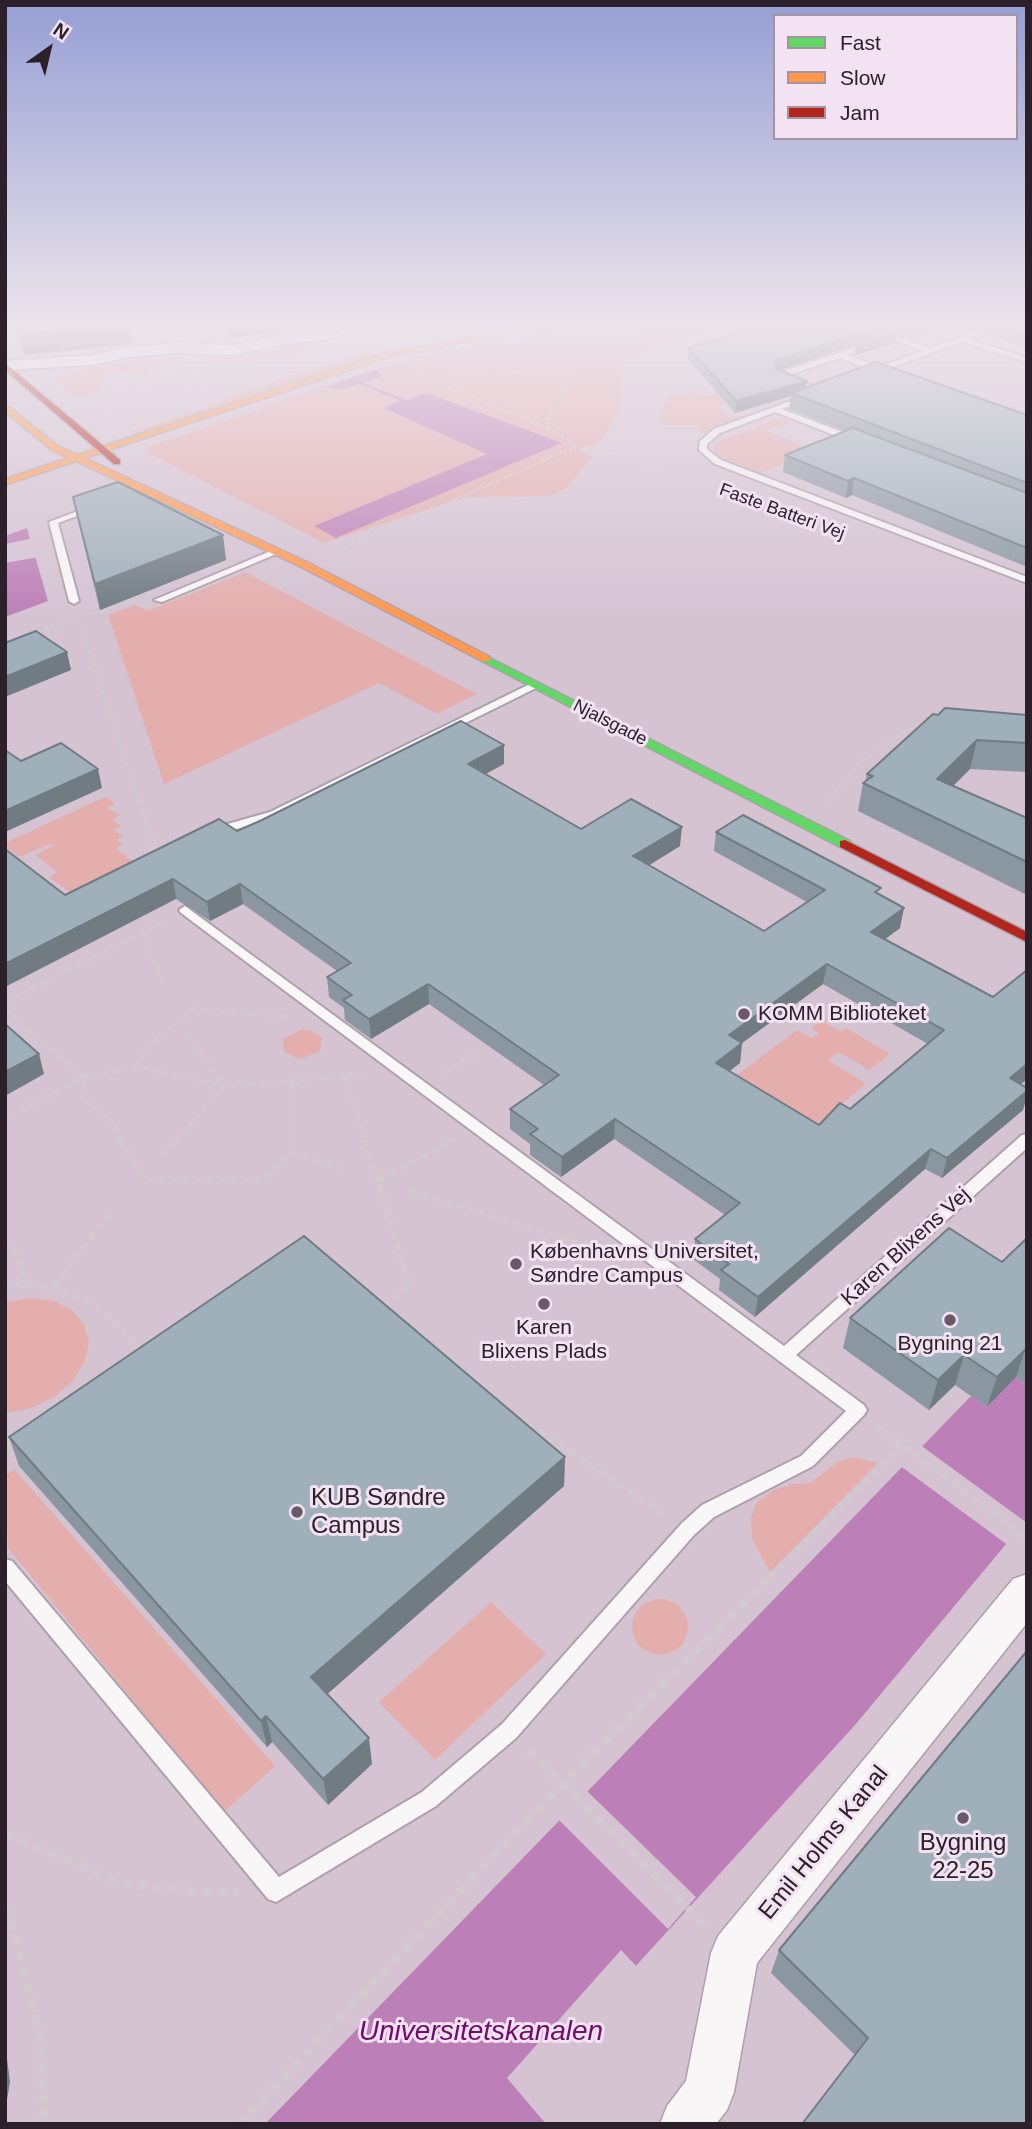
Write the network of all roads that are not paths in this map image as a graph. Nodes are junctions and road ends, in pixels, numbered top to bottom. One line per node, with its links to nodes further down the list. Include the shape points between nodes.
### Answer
1 (25, 423): 10 (street, Njalsgade)
2 (43, 423): 8 (street, via 54,432)
3 (71, 423): 8 (street)
4 (143, 423): 8 (street)
5 (152, 423): 8 (street)
6 (739, 423): 17 (lane, via 708,436 703,450 718,462)
7 (812, 423): 9 (lane)
8 (92, 441): 10 (street); 11 (street); 15 (street, Njalsgade)
9 (863, 443)
10 (55, 448): 11 (street, Njalsgade); 12 (street)
11 (76, 458): 13 (street); 15 (street, Njalsgade, via 138,492)
12 (5, 465)
13 (5, 482)
14 (104, 504): 19 (lane, via 54,522)
15 (192, 511): 16 (street, Njalsgade)
16 (276, 552): 18 (lane); 20 (street, Njalsgade)
17 (1027, 580)
18 (159, 600)
19 (74, 601)
20 (534, 685): 21 (lane, via 274,814 228,828 240,835 254,835); 23 (street, Njalsgade)
21 (333, 796)
22 (185, 910): 25 (lane)
23 (1027, 938)
24 (1027, 1139): 25 (lane, Karen Blixens Vej)
25 (785, 1354): 26 (lane, via 858,1409 807,1461 708,1511 688,1529 509,1731 429,1799 276,1891)
26 (5, 1567)
27 (1027, 1592): 28 (street, Emil Holms Kanal, via 735,1953 709,2092)
28 (685, 2124)

